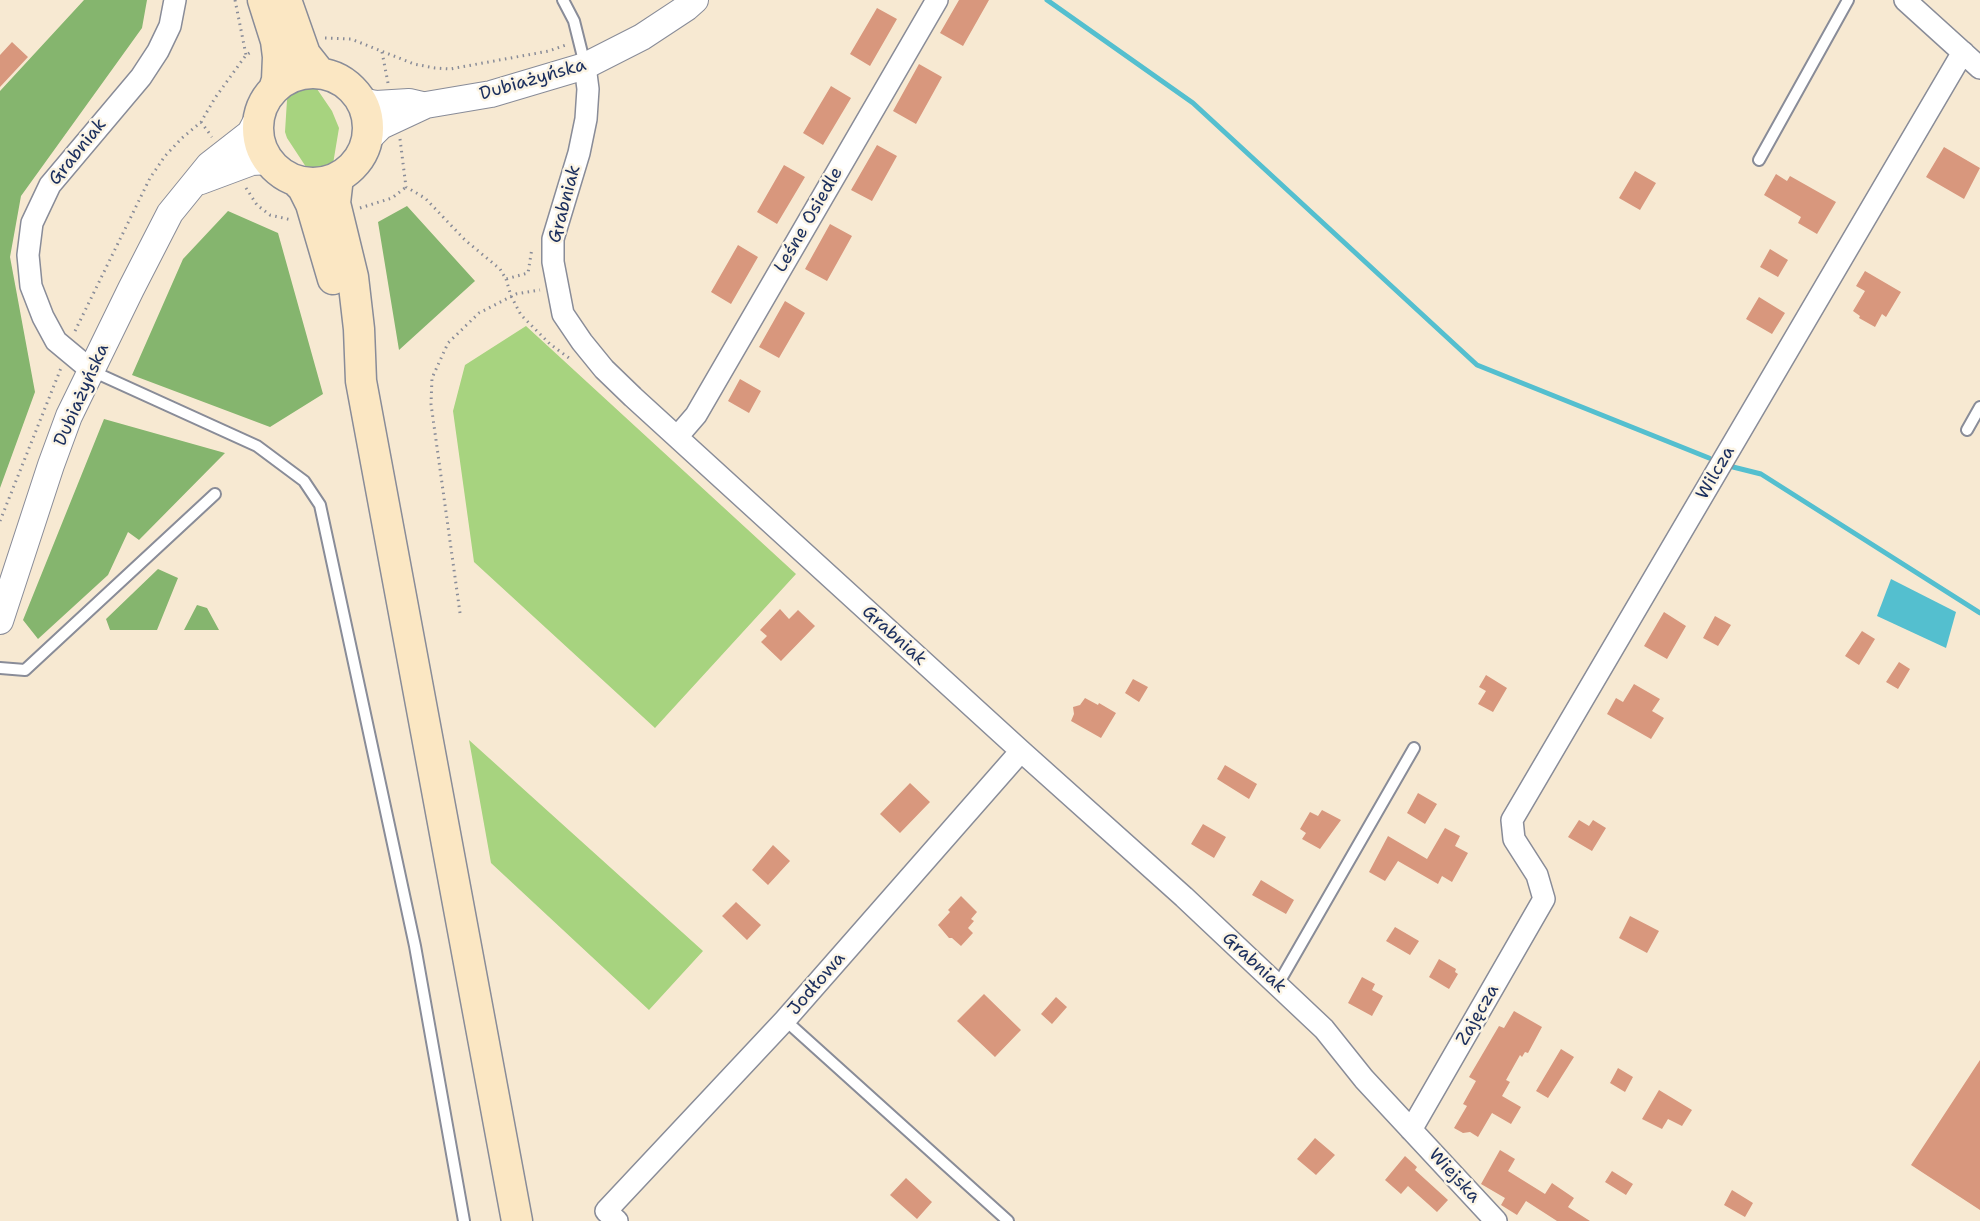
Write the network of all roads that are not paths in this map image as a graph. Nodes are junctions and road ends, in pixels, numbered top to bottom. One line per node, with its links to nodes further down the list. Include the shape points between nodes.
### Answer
1 (175, 0): 23 (street, Grabniak, via 170,26 158,51 141,77 50,185 32,223 28,255 31,286 43,317 56,341)
2 (263, 0): 13 (main road, via 278,57)
3 (286, 0): 12 (main road, via 305,54)
4 (563, 0): 10 (lane, via 574,21)
5 (695, 0): 10 (street, Dubiażyńska, via 642,37)
6 (937, 0): 27 (street, Leśne Osiedle, via 696,415)
7 (1848, 0): 18 (lane)
8 (1905, 0): 9 (street)
9 (1963, 52): 11 (street); 33 (street, Wilcza, via 1512,820 1514,839 1537,875)
10 (585, 66): 15 (street, Dubiażyńska, via 491,94 426,105 409,102); 27 (street, Grabniak, via 586,119 553,239 563,314 604,369)
11 (1980, 68)
12 (320, 73): 13 (main road, via 290,77); 14 (main road, via 347,84)
13 (274, 89): 16 (main road)
14 (360, 99): 15 (street, Dubiażyńska); 17 (main road, via 368,118)
15 (394, 111): 17 (street)
16 (259, 116): 19 (main road, via 259,140); 22 (street, Dubiażyńska, via 246,138 223,153)
17 (367, 140): 20 (main road, via 351,168)
18 (1759, 160)
19 (269, 161): 21 (main road); 22 (street, Dubiażyńska, via 252,162)
20 (338, 177): 21 (main road, via 316,183); 24 (main road, via 335,202 353,278)
21 (295, 180): 24 (main road, via 311,204 332,273 344,336)
22 (195, 183): 23 (street, Dubiażyńska, via 170,213)
23 (92, 371): 29 (street, Dubiażyńska, via 51,465); 38 (lane, via 256,446 304,481 320,505 415,946)
24 (361, 381): 39 (main road)
25 (1980, 407): 26 (lane)
26 (1967, 430)
27 (677, 437): 32 (street, Grabniak)
28 (215, 494): 30 (lane, via 25,670)
29 (0, 621)
30 (0, 668)
31 (1414, 748): 34 (lane)
32 (1021, 751): 34 (street, Grabniak); 35 (street, Jodłowa)
33 (1544, 899): 36 (street, Zajęcza)
34 (1277, 986): 36 (street, Grabniak, via 1324,1029)
35 (786, 1020): 37 (street, Jodłowa); 40 (lane)
36 (1411, 1130): 41 (street, Wiejska)
37 (611, 1216)
38 (464, 1221)
39 (517, 1221)
40 (1008, 1221)
41 (1496, 1221)

